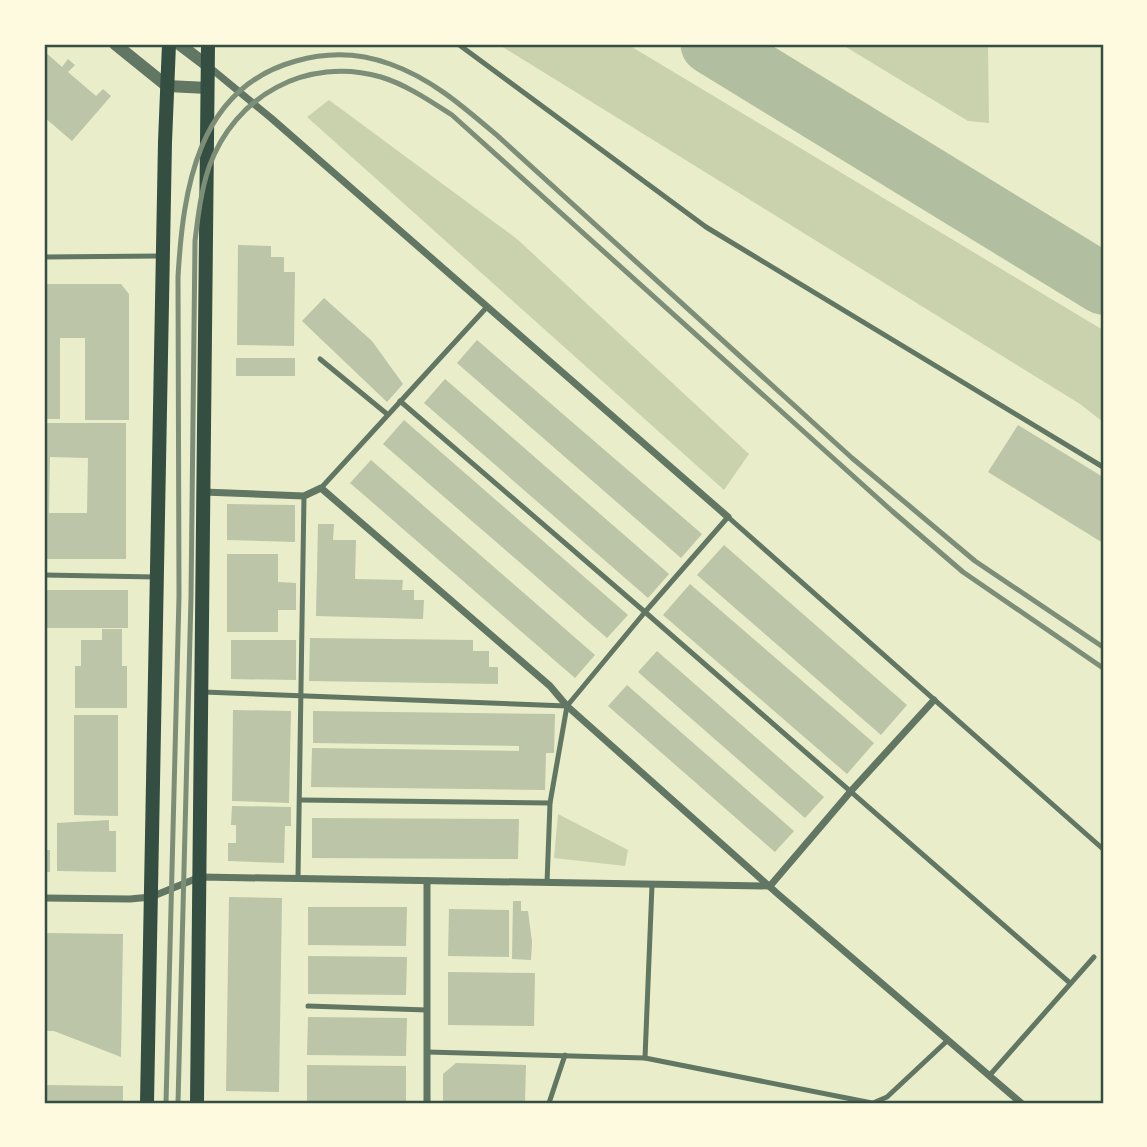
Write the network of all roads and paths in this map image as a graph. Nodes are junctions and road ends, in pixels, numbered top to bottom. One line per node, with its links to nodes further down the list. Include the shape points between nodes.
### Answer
1 (115, 44): 7 (street)
2 (169, 44): 7 (main road)
3 (179, 44): 6 (street)
4 (208, 44): 6 (main road)
5 (458, 44): 15 (lane, via 706,227)
6 (208, 66): 8 (main road); 11 (street)
7 (167, 86): 8 (street); 9 (main road)
8 (208, 88): 17 (main road)
9 (163, 256): 10 (lane); 21 (main road)
10 (44, 257)
11 (487, 307): 13 (lane); 19 (street)
12 (320, 359): 14 (lane)
13 (400, 401): 14 (lane); 22 (lane)
14 (387, 414): 16 (lane)
15 (1103, 467)
16 (321, 488): 18 (street); 26 (street, via 550,685)
17 (203, 492): 18 (street); 23 (main road)
18 (304, 496): 24 (lane)
19 (728, 517): 22 (lane); 25 (lane)
20 (44, 575): 21 (lane)
21 (157, 577): 37 (main road)
22 (645, 612): 26 (lane); 27 (lane)
23 (202, 692): 24 (lane); 31 (main road)
24 (302, 696): 26 (lane); 28 (lane)
25 (934, 700): 27 (street); 30 (lane)
26 (567, 706): 29 (lane); 36 (street)
27 (851, 791): 36 (street); 40 (lane)
28 (301, 800): 29 (lane); 32 (lane)
29 (550, 803): 34 (lane)
30 (1103, 849)
31 (200, 877): 32 (street); 37 (street); 49 (main road)
32 (298, 878): 33 (street)
33 (427, 881): 34 (street); 42 (street)
34 (547, 883): 35 (street)
35 (652, 885): 36 (street); 46 (lane)
36 (770, 887): 43 (street)
37 (151, 897): 38 (street); 48 (main road)
38 (44, 898)
39 (1094, 957): 40 (lane)
40 (1070, 983): 47 (lane)
41 (308, 1006): 42 (lane)
42 (427, 1010): 44 (street)
43 (948, 1040): 47 (street); 52 (lane, via 887,1097)
44 (427, 1052): 45 (lane); 50 (street)
45 (565, 1055): 46 (lane); 51 (lane)
46 (645, 1058): 52 (lane)
47 (989, 1076): 53 (street)
48 (147, 1103)
49 (197, 1103)
50 (427, 1103)
51 (549, 1103)
52 (873, 1103)
53 (1021, 1103)

